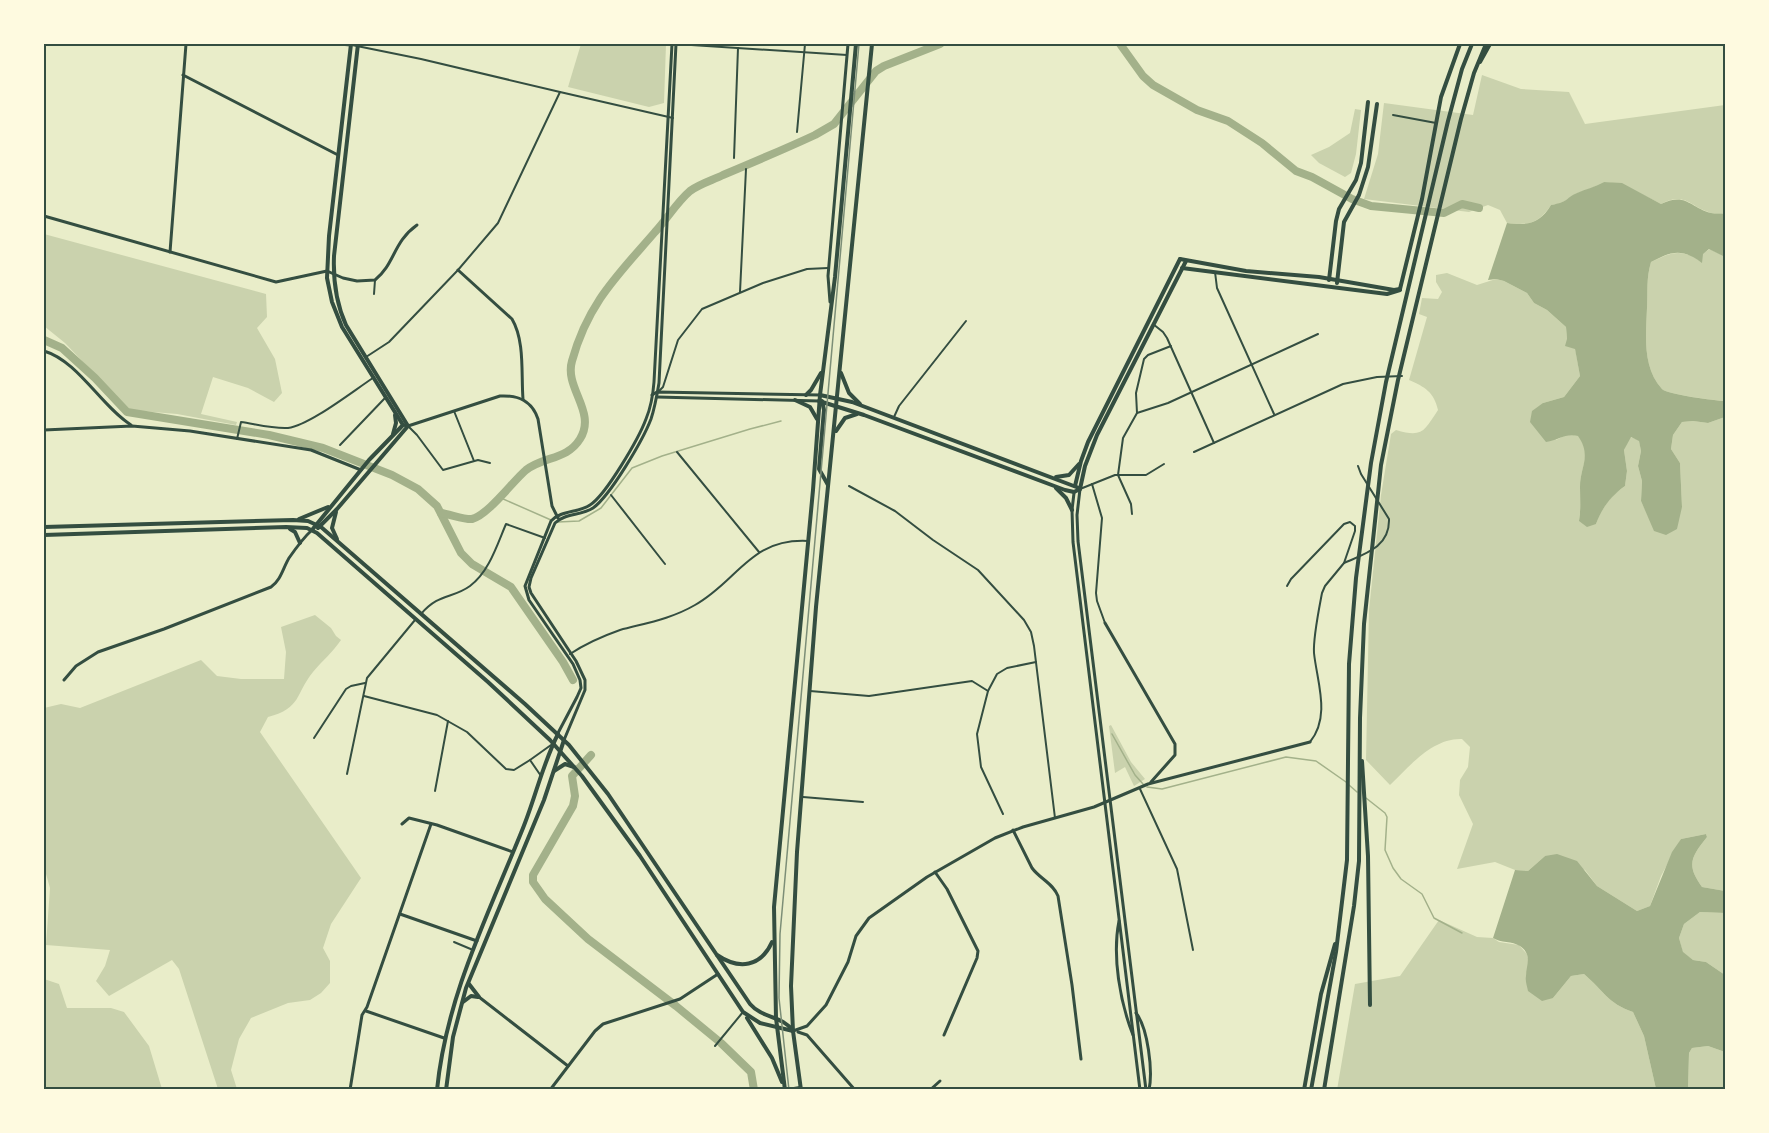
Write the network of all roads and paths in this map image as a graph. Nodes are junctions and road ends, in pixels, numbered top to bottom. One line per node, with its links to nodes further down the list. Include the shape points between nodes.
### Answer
1 (186, 44): 18 (street)
2 (339, 44): 3 (street)
3 (351, 44): 13 (street); 26 (main road)
4 (674, 44): 14 (street); 23 (street)
5 (805, 44): 15 (street)
6 (848, 44): 16 (street)
7 (856, 44): 47 (main road)
8 (872, 44): 55 (main road)
9 (1460, 44): 24 (main road, via 1445,82)
10 (1472, 44): 167 (main road, via 1453,102 1386,382 1371,463 1351,633 1347,860)
11 (1486, 44): 17 (main road)
12 (1490, 44): 17 (main road)
13 (358, 45): 19 (street); 41 (main road)
14 (738, 48): 15 (street); 27 (street)
15 (804, 52): 16 (street); 25 (street)
16 (847, 55): 36 (street)
17 (1474, 73): 134 (main road, via 1386,433 1368,579)
18 (183, 75): 26 (street); 31 (street)
19 (560, 92): 23 (street); 38 (street, via 498,223)
20 (1368, 102): 32 (main road, via 1363,154 1356,180 1336,221)
21 (1377, 104): 33 (main road, via 1371,157 1359,195 1344,222)
22 (1393, 115): 24 (street)
23 (670, 118): 61 (street); 62 (street)
24 (1436, 123): 44 (main road, via 1400,289 1388,294)
25 (796, 132)
26 (338, 155): 39 (main road)
27 (734, 159)
28 (746, 169): 45 (street)
29 (44, 216): 31 (street)
30 (417, 225): 43 (street, via 404,235)
31 (170, 252): 39 (street, via 276,282)
32 (1331, 255): 33 (main road); 42 (main road)
33 (1339, 256): 44 (main road)
34 (1180, 259): 35 (main road); 37 (main road); 88 (main road)
35 (1186, 261): 37 (main road); 42 (main road)
36 (828, 268): 45 (street, via 807,270); 47 (street)
37 (1182, 268): 40 (main road); 49 (main road)
38 (458, 270): 53 (street, via 389,342); 66 (street, via 512,319 520,343)
39 (327, 272): 41 (street); 58 (main road, via 335,313)
40 (1215, 272): 44 (main road); 54 (street, via 1216,284)
41 (333, 274): 43 (street, via 357,281); 53 (main road, via 342,316)
42 (1329, 279): 44 (main road)
43 (375, 280): 46 (street)
44 (1336, 284)
45 (740, 292): 62 (street, via 702,309 693,319 678,340)
46 (374, 294)
47 (830, 303): 56 (main road)
48 (966, 321): 76 (street, via 897,408)
49 (1153, 324): 51 (street); 102 (main road, via 1092,446)
50 (1318, 334): 54 (street)
51 (1171, 346): 59 (street); 73 (street, via 1144,359 1136,393)
52 (44, 351): 78 (street, via 71,368)
53 (366, 357): 79 (main road)
54 (1252, 364): 59 (street); 75 (street)
55 (840, 368): 65 (main road); 70 (main road, via 849,393)
56 (823, 370): 60 (main road); 63 (main road)
57 (1402, 376): 75 (street, via 1343,384)
58 (373, 378): 64 (main road); 82 (street, via 293,427 241,422)
59 (1192, 392): 73 (street); 84 (street)
60 (806, 394): 62 (street); 63 (street)
61 (652, 395): 62 (street); 109 (street, via 643,426 603,492 586,507)
62 (657, 395): 67 (street); 109 (street, via 646,431 606,495 590,510)
63 (820, 395): 65 (main road); 68 (main road)
64 (385, 398): 71 (main road); 85 (street)
65 (837, 398): 69 (main road); 70 (main road)
66 (523, 399): 72 (street, via 500,396); 109 (street, via 536,413)
67 (795, 400): 68 (street); 77 (main road, via 810,407)
68 (821, 401): 69 (main road); 77 (main road); 95 (main road)
69 (837, 405): 74 (main road); 81 (main road)
70 (866, 408): 76 (main road)
71 (392, 409): 79 (main road); 83 (main road, via 396,423)
72 (454, 411): 79 (street); 89 (street)
73 (1137, 413): 94 (street, via 1123,438)
74 (862, 414): 81 (main road, via 847,417); 101 (main road)
75 (1274, 414): 84 (street)
76 (894, 418): 96 (main road)
77 (818, 423): 97 (main road)
78 (132, 426): 80 (street); 82 (street)
79 (406, 426): 83 (main road); 89 (street, via 442,470); 106 (main road)
80 (44, 430)
81 (834, 434): 99 (main road)
82 (237, 437): 93 (street, via 311,450)
83 (390, 438): 93 (main road)
84 (1214, 443): 87 (street)
85 (340, 445)
86 (677, 452): 120 (street)
87 (1194, 452)
88 (1081, 460): 96 (main road, via 1069,475); 102 (main road)
89 (474, 461): 90 (street)
90 (490, 463)
91 (1164, 464): 94 (street, via 1146,475)
92 (1358, 466): 121 (street, via 1389,519 1389,526 1376,549)
93 (362, 469): 105 (main road)
94 (1118, 475): 98 (street); 108 (street)
95 (821, 476): 97 (main road); 99 (main road)
96 (1051, 476): 102 (main road)
97 (813, 483): 117 (main road)
98 (1092, 484): 102 (street); 126 (street, via 1102,514 1096,593)
99 (828, 485): 131 (main road)
100 (849, 486): 128 (street, via 895,511 978,570 1028,626)
101 (1052, 486): 103 (main road); 107 (main road, via 1066,498)
102 (1077, 487): 103 (main road); 153 (street, via 1078,541)
103 (1074, 492): 107 (street)
104 (611, 495): 122 (street)
105 (331, 505): 110 (main road); 111 (main road)
106 (337, 509): 111 (main road); 119 (main road, via 332,528)
107 (1072, 510): 155 (street)
108 (1132, 514)
109 (556, 518): 116 (street)
110 (293, 520): 111 (main road); 112 (main road)
111 (318, 525): 114 (main road); 119 (main road)
112 (44, 527)
113 (286, 527): 114 (main road); 115 (main road); 118 (main road, via 295,532)
114 (312, 530): 118 (street); 125 (main road)
115 (44, 535)
116 (545, 538): 124 (street, via 506,524 493,556 471,585 432,602); 127 (street, via 526,578 525,590)
117 (808, 541): 120 (street, via 777,544); 168 (main road)
118 (300, 543): 129 (street, via 270,587 98,652 76,666)
119 (341, 544): 124 (main road)
120 (759, 552): 127 (street, via 698,604 675,616 620,630)
121 (1344, 563): 123 (street, via 1355,531 1350,522); 139 (street, via 1322,593 1314,651 1322,699 1317,734)
122 (665, 564)
123 (1287, 586)
124 (421, 614): 136 (main road)
125 (417, 619): 130 (street); 140 (main road)
126 (1105, 623): 147 (street, via 1175,744 1175,755)
127 (569, 654): 136 (street, via 581,686); 138 (street, via 583,674 586,687)
128 (1036, 662): 132 (street, via 1003,669); 157 (street)
129 (64, 680)
130 (366, 683): 133 (street); 137 (street, via 346,690)
131 (810, 691): 132 (street, via 869,696 972,681); 151 (main road)
132 (988, 691): 156 (street, via 977,746 985,777)
133 (364, 696): 135 (street, via 426,711); 144 (street)
134 (1360, 718): 178 (main road, via 1368,856); 203 (main road, via 1359,861)
135 (448, 721): 142 (street, via 467,732 506,770 514,770); 149 (street)
136 (558, 734): 138 (main road); 140 (main road)
137 (314, 738)
138 (564, 740): 141 (main road); 173 (main road, via 614,802)
139 (1310, 742): 147 (street)
140 (553, 743): 141 (main road); 142 (street); 146 (main road)
141 (560, 751): 143 (main road); 145 (main road)
142 (530, 760): 146 (street)
143 (571, 765): 145 (main road, via 562,765); 174 (main road, via 634,847)
144 (347, 774)
145 (552, 775): 152 (main road)
146 (542, 777): 150 (main road)
147 (1150, 784): 148 (street)
148 (1142, 788): 153 (street); 172 (street, via 1177,869)
149 (435, 791)
150 (535, 796): 152 (main road); 161 (main road)
151 (803, 797): 154 (street); 183 (main road, via 792,964)
152 (544, 800): 175 (main road)
153 (1110, 801): 155 (street); 162 (street)
154 (863, 802)
155 (1105, 803): 157 (street); 163 (street)
156 (1002, 814)
157 (1055, 818): 160 (street)
158 (402, 824): 159 (street, via 409,818)
159 (431, 824): 161 (street); 165 (street)
160 (1013, 830): 164 (street); 188 (street, via 1036,874 1052,885 1058,896)
161 (513, 852): 169 (main road)
162 (1118, 862): 163 (street); 200 (street)
163 (1112, 863): 166 (street)
164 (935, 872): 183 (street, via 868,918 826,1005 807,1026); 184 (street, via 978,951)
165 (400, 914): 169 (street); 179 (street)
166 (1119, 920): 186 (street); 186 (street, via 1115,945 1125,1012)
167 (1338, 935): 201 (main road, via 1321,994); 202 (main road)
168 (774, 939): 173 (main road, via 766,954 749,963 731,963); 181 (main road)
169 (477, 941): 171 (main road)
170 (454, 942): 171 (street)
171 (473, 950): 185 (main road)
172 (1193, 950)
173 (714, 952): 181 (main road, via 752,1007 762,1015)
174 (718, 974): 180 (main road); 189 (street, via 666,1005 603,1024)
175 (469, 982): 176 (main road); 177 (main road)
176 (479, 997): 177 (main road, via 471,996); 189 (street)
177 (462, 1002): 193 (main road)
178 (1370, 1005)
179 (366, 1011): 185 (street); 191 (street, via 360,1021)
180 (743, 1012): 182 (main road, via 754,1021); 187 (street); 195 (main road)
181 (776, 1018): 182 (main road); 183 (main road)
182 (777, 1028): 183 (main road); 195 (main road)
183 (793, 1031): 196 (main road); 197 (street, via 806,1034)
184 (944, 1035)
185 (444, 1038): 192 (main road)
186 (1134, 1038): 199 (street)
187 (716, 1045)
188 (1081, 1059)
189 (568, 1066): 194 (street)
190 (940, 1081): 198 (street)
191 (350, 1089)
192 (437, 1089)
193 (446, 1089)
194 (550, 1089)
195 (786, 1089): 196 (main road)
196 (801, 1089)
197 (855, 1089)
198 (930, 1089)
199 (1140, 1089)
200 (1148, 1089)
201 (1305, 1089)
202 (1311, 1089)
203 (1324, 1089)

